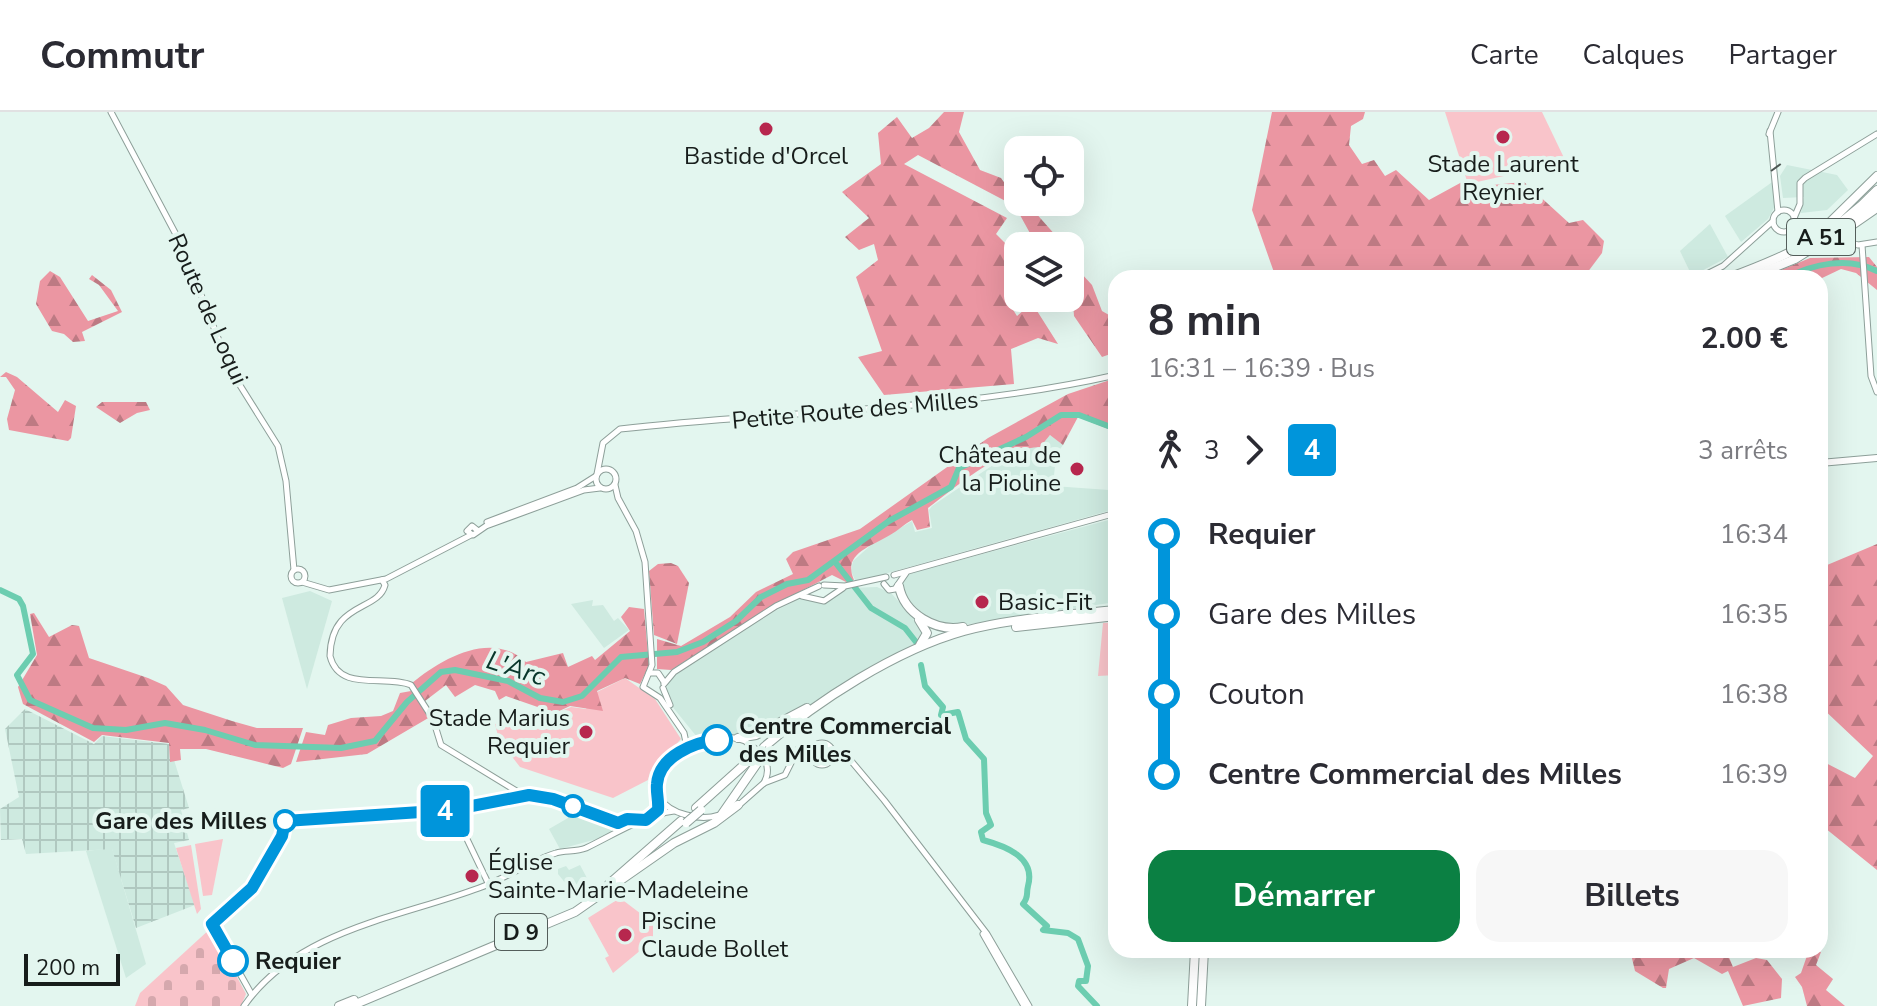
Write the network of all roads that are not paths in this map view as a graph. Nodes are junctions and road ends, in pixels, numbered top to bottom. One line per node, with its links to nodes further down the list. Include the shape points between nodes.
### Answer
1 (111, 112): 35 (main road, Route de Loqui, via 181,244 231,371 278,446)
2 (1778, 112): 9 (main road, via 1770,131)
3 (1877, 134): 7 (main road, via 1805,178 1799,188)
4 (1877, 176): 19 (highway, via 1816,235)
5 (1877, 190): 19 (highway, A 51, via 1825,234)
6 (1877, 199): 18 (highway, A 51)
7 (1800, 204): 9 (main road); 10 (main road)
8 (1877, 208): 18 (highway)
9 (1783, 211): 10 (main road); 11 (main road)
10 (1794, 219): 12 (main road); 13 (main road)
11 (1773, 221): 14 (main road); 15 (main road)
12 (1801, 226): 13 (main road); 17 (main road, bridge)
13 (1790, 229): 14 (main road)
14 (1777, 230): 15 (main road)
15 (1761, 234): 20 (main road)
16 (1877, 242): 17 (main road)
17 (1862, 247): 24 (main road)
18 (1795, 259): 22 (highway, A 51)
19 (1755, 268): 21 (highway, A 51)
20 (1715, 270)
21 (1750, 270)
22 (1768, 270)
23 (1108, 377): 25 (main road, Petite Route des Milles, via 1014,396 620,429)
24 (1875, 389)
25 (601, 449): 28 (main road); 29 (main road)
26 (1877, 458): 27 (main road)
27 (1828, 462)
28 (610, 470): 29 (main road); 30 (main road)
29 (596, 475): 31 (main road); 34 (main road, via 577,488)
30 (615, 485): 31 (main road); 32 (main road)
31 (602, 489): 32 (main road); 34 (main road, via 591,487)
32 (618, 498): 47 (main road, via 643,553)
33 (1108, 515): 38 (main road, via 914,568)
34 (476, 528): 37 (main road)
35 (297, 570): 36 (main road); 36 (main road, via 292,579)
36 (304, 580): 37 (main road, via 338,589)
37 (382, 580): 74 (main road, via 373,598 340,619 331,663 348,678 412,686 441,745 523,795 545,796)
38 (892, 582): 40 (main road); 46 (highway, D 9, via 923,620 940,628); 48 (highway, D 9, via 927,633 921,645)
39 (822, 585): 40 (main road); 41 (main road); 42 (main road, via 830,589); 43 (main road, via 815,592)
40 (846, 586): 42 (main road)
41 (801, 596): 43 (main road); 49 (main road, via 776,606)
42 (830, 597): 43 (main road)
43 (818, 599)
44 (1108, 614): 46 (highway, D 9)
45 (1108, 614): 58 (highway, D 9, via 984,632 928,649 831,702)
46 (1023, 621): 48 (highway, D 9, via 946,637)
47 (652, 664): 50 (main road); 51 (main road)
48 (882, 668): 54 (highway, via 771,729); 58 (highway, D 9, via 811,710)
49 (674, 672): 51 (main road); 52 (main road)
50 (649, 673): 51 (main road); 53 (main road, via 642,684)
51 (660, 674): 52 (main road)
52 (664, 686): 53 (main road); 55 (main road, via 666,700 688,733)
53 (654, 694): 57 (main road, via 684,733)
54 (738, 738): 55 (main road); 65 (main road, via 760,753)
55 (712, 740): 57 (main road)
56 (815, 746): 59 (main road); 60 (main road, via 825,743); 61 (main road)
57 (687, 748): 68 (main road, via 659,776)
58 (766, 749): 62 (highway, D 9, bridge)
59 (798, 749): 61 (main road); 66 (main road)
60 (833, 750): 63 (main road); 64 (main road)
61 (811, 754): 63 (main road, via 817,765)
62 (756, 760): 72 (highway); 73 (highway, D 9, bridge)
63 (832, 760): 64 (main road, via 842,757)
64 (854, 764): 84 (main road, via 964,906)
65 (768, 769): 66 (main road); 67 (main road)
66 (788, 772): 67 (main road)
67 (764, 783): 69 (main road)
68 (659, 797): 70 (main road); 71 (main road)
69 (738, 805): 72 (main road); 76 (highway)
70 (674, 811): 71 (main road); 72 (main road, via 704,818)
71 (654, 815): 74 (main road)
72 (721, 815)
73 (684, 822): 76 (highway, D 9); 82 (highway, D 9, via 572,909)
74 (627, 825): 75 (main road, via 582,851 550,856)
75 (489, 885): 79 (main road, via 347,931 293,959); 79 (main road, via 452,810 294,820 284,828 250,890 214,922)
76 (611, 888): 83 (highway, D 9, via 557,922)
77 (1195, 958): 80 (highway)
78 (1203, 958): 80 (highway)
79 (253, 994): 81 (main road)
80 (1197, 996): 85 (highway)
81 (244, 1006)
82 (339, 1006)
83 (354, 1006)
84 (1026, 1006)
85 (1192, 1006)

